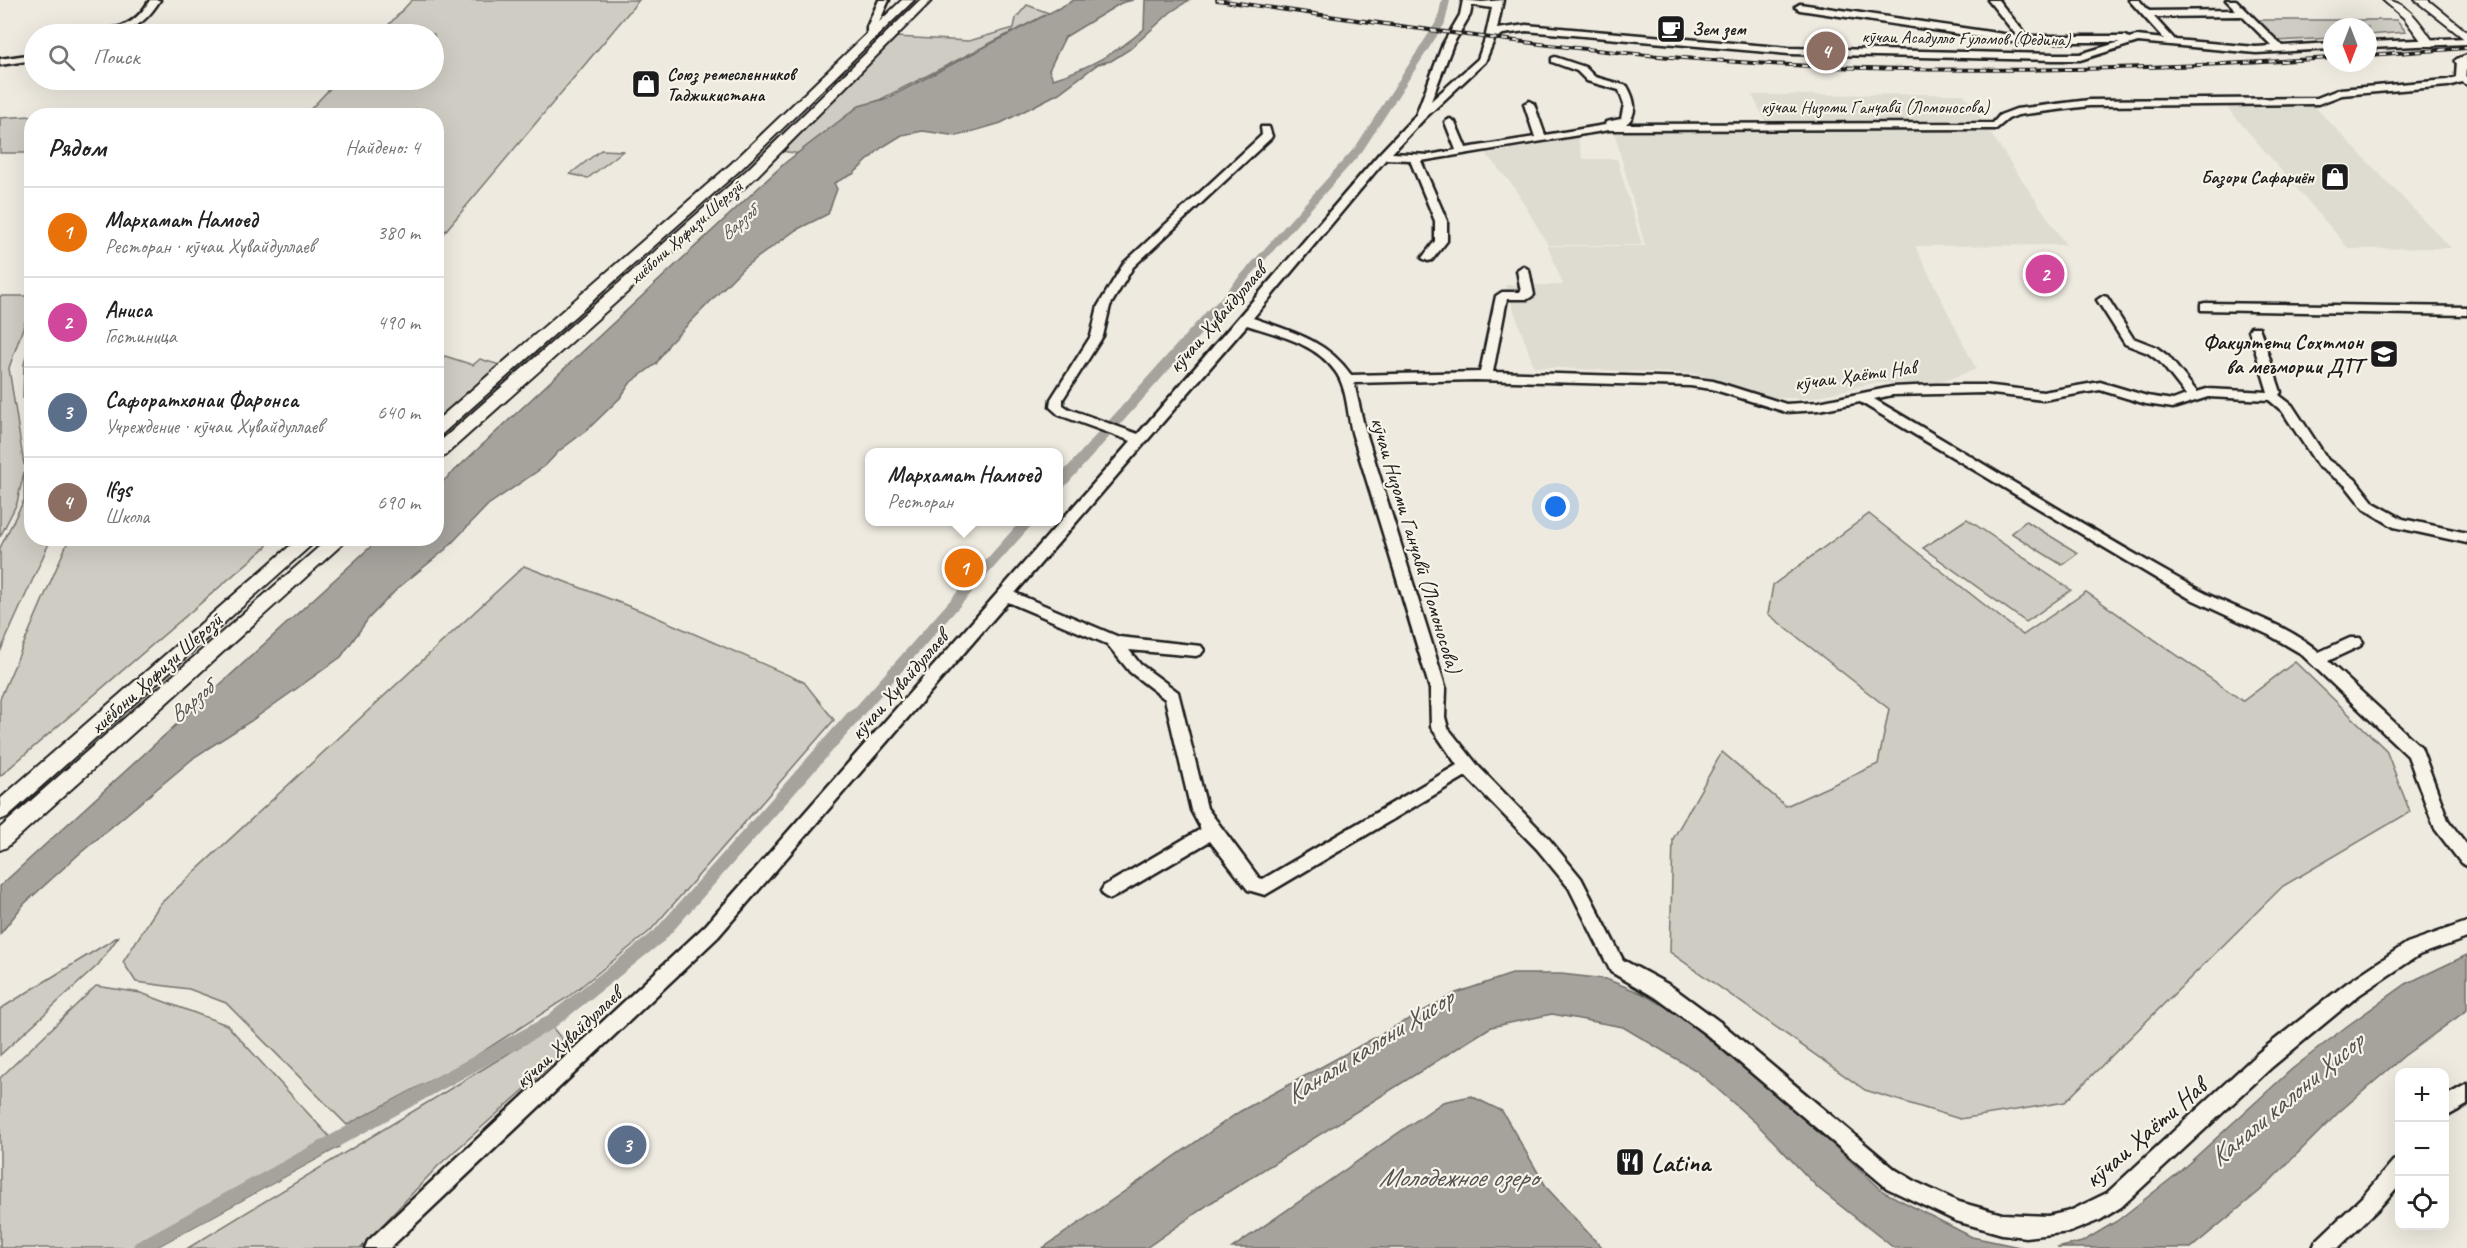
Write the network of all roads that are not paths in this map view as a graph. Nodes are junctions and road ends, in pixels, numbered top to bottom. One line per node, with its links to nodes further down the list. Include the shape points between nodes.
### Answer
1 (155, 0): 16 (street)
2 (884, 0): 19 (street)
3 (908, 0): 19 (main road, хиёбони Ҳофизи Шерозӣ)
4 (926, 0): 24 (main road, хиёбони Ҳофизи Шерозӣ)
5 (1468, 0): 12 (street); 31 (street, кӯчаи Хувайдуллаев, via 1465,15)
6 (1993, 0): 23 (street)
7 (2134, 0): 15 (street)
8 (2231, 0): 14 (street)
9 (2389, 0): 26 (main road, via 2408,16)
10 (2421, 0): 22 (main road)
11 (2433, 0): 17 (main road)
12 (1497, 6): 18 (street, via 1508,23); 20 (street, кӯчаи Хувайдуллаев)
13 (1800, 7): 23 (street)
14 (2244, 13): 15 (street); 29 (street)
15 (2146, 14): 25 (street)
16 (134, 24)
17 (2467, 27)
18 (1526, 28): 20 (street, via 1500,31); 21 (street, кӯчаи Асадулло Ғуломов (Федина), via 1789,51 1895,55 2080,57)
19 (871, 38): 24 (main road); 57 (main road, хиёбони Ҳофизи Шерозӣ, via 721,181)
20 (1490, 39): 35 (street, кӯчаи Хувайдуллаев, via 1482,60)
21 (2137, 39): 23 (street); 25 (street, кӯчаи Асадулло Ғуломов (Федина))
22 (2467, 39): 26 (street)
23 (2025, 40)
24 (887, 41): 59 (main road, хиёбони Ҳофизи Шерозӣ, via 731,193)
25 (2171, 41): 29 (street, кӯчаи Асадулло Ғуломов (Федина), via 2232,49)
26 (2429, 44): 27 (street)
27 (2377, 45)
28 (2323, 46): 29 (street, кӯчаи Асадулло Ғуломов (Федина))
29 (2279, 48)
30 (24, 58): 33 (street)
31 (1441, 60): 35 (street, via 1454,70); 37 (street, кӯчаи Хувайдуллаев)
32 (1555, 60): 39 (street, via 1581,69 1591,79 1623,88 1631,105 1625,121)
33 (0, 62)
34 (2465, 68): 39 (street, кӯчаи Низоми Ганҷавӣ (Ломоносова), via 2448,83 2340,92 2318,101 2089,103 2016,112 1996,126)
35 (1470, 71): 37 (street, кӯчаи Хувайдуллаев)
36 (1529, 104): 41 (street)
37 (1420, 117): 43 (street, кӯчаи Хувайдуллаев)
38 (1450, 122): 42 (street)
39 (1601, 128): 41 (street, кӯчаи Низоми Ганҷавӣ (Ломоносова))
40 (1265, 129): 58 (street, via 1267,136 1128,265 1104,306 1097,336 1057,399 1057,408 1064,412)
41 (1540, 137): 42 (street, кӯчаи Низоми Ганҷавӣ (Ломоносова))
42 (1462, 152): 44 (street, кӯчаи Низоми Ганҷавӣ (Ломоносова))
43 (1383, 156): 44 (street, кӯчаи Низоми Ганҷавӣ (Ломоносова)); 50 (street, кӯчаи Хувайдуллаев)
44 (1414, 158): 45 (street, via 1441,221 1441,241)
45 (1428, 258)
46 (1523, 270): 52 (street, via 1528,295 1502,296)
47 (2103, 300): 54 (street, via 2129,341 2164,359)
48 (2205, 307): 49 (street)
49 (2467, 310)
50 (1245, 320): 53 (street, via 1313,345 1335,362); 58 (street, кӯчаи Хувайдуллаев)
51 (2255, 330): 55 (street, via 2275,392)
52 (1486, 375): 53 (street, кӯчаи Ҳаёти Нав); 56 (street, кӯчаи Ҳаёти Нав, via 1702,383 1786,408)
53 (1347, 379): 70 (street, кӯчаи Низоми Ганҷавӣ (Ломоносова), via 1357,426 1438,688 1440,731)
54 (2193, 396): 55 (street, кӯчаи Ҳаёти Нав); 56 (street, кӯчаи Ҳаёти Нав, via 2184,402 2159,403 2100,386 2043,396 1944,388)
55 (2271, 396): 60 (street, via 2287,408 2323,463 2350,482 2369,506 2399,523)
56 (1861, 397): 67 (street, via 2194,594 2274,631)
57 (444, 423)
58 (1138, 439): 63 (street, кӯчаи Хувайдуллаев)
59 (444, 447)
60 (2467, 538)
61 (303, 546): 68 (main road, хиёбони Ҳофизи Шерозӣ)
62 (332, 546): 69 (main road, хиёбони Ҳофизи Шерозӣ)
63 (1005, 595): 65 (street); 81 (street, кӯчаи Хувайдуллаев, via 712,931)
64 (2355, 642): 67 (street)
65 (1117, 643): 66 (street); 72 (street, via 1135,668 1172,696 1199,810)
66 (1196, 650)
67 (2318, 660): 74 (street, via 2415,752 2441,824)
68 (102, 721): 69 (main road); 71 (main road, хиёбони Ҳофизи Шерозӣ)
69 (124, 731): 73 (main road, хиёбони Ҳофизи Шерозӣ)
70 (1468, 767): 72 (street, via 1265,887 1254,885); 76 (street, кӯчаи Низоми Ганҷавӣ (Ломоносова), via 1569,874)
71 (0, 811)
72 (1212, 831): 75 (street)
73 (0, 841)
74 (2467, 858)
75 (1110, 891)
76 (1594, 918): 77 (street, кӯчаи Ҳаёти Нав, via 1616,965 1733,1044 1890,1178 1953,1211 2025,1229 2063,1224 2101,1210 2265,1060 2353,989 2413,949)
77 (2467, 930)
78 (2467, 1094): 79 (street)
79 (2449, 1107)
80 (2395, 1174): 82 (street)
81 (375, 1248)
82 (2323, 1248)

